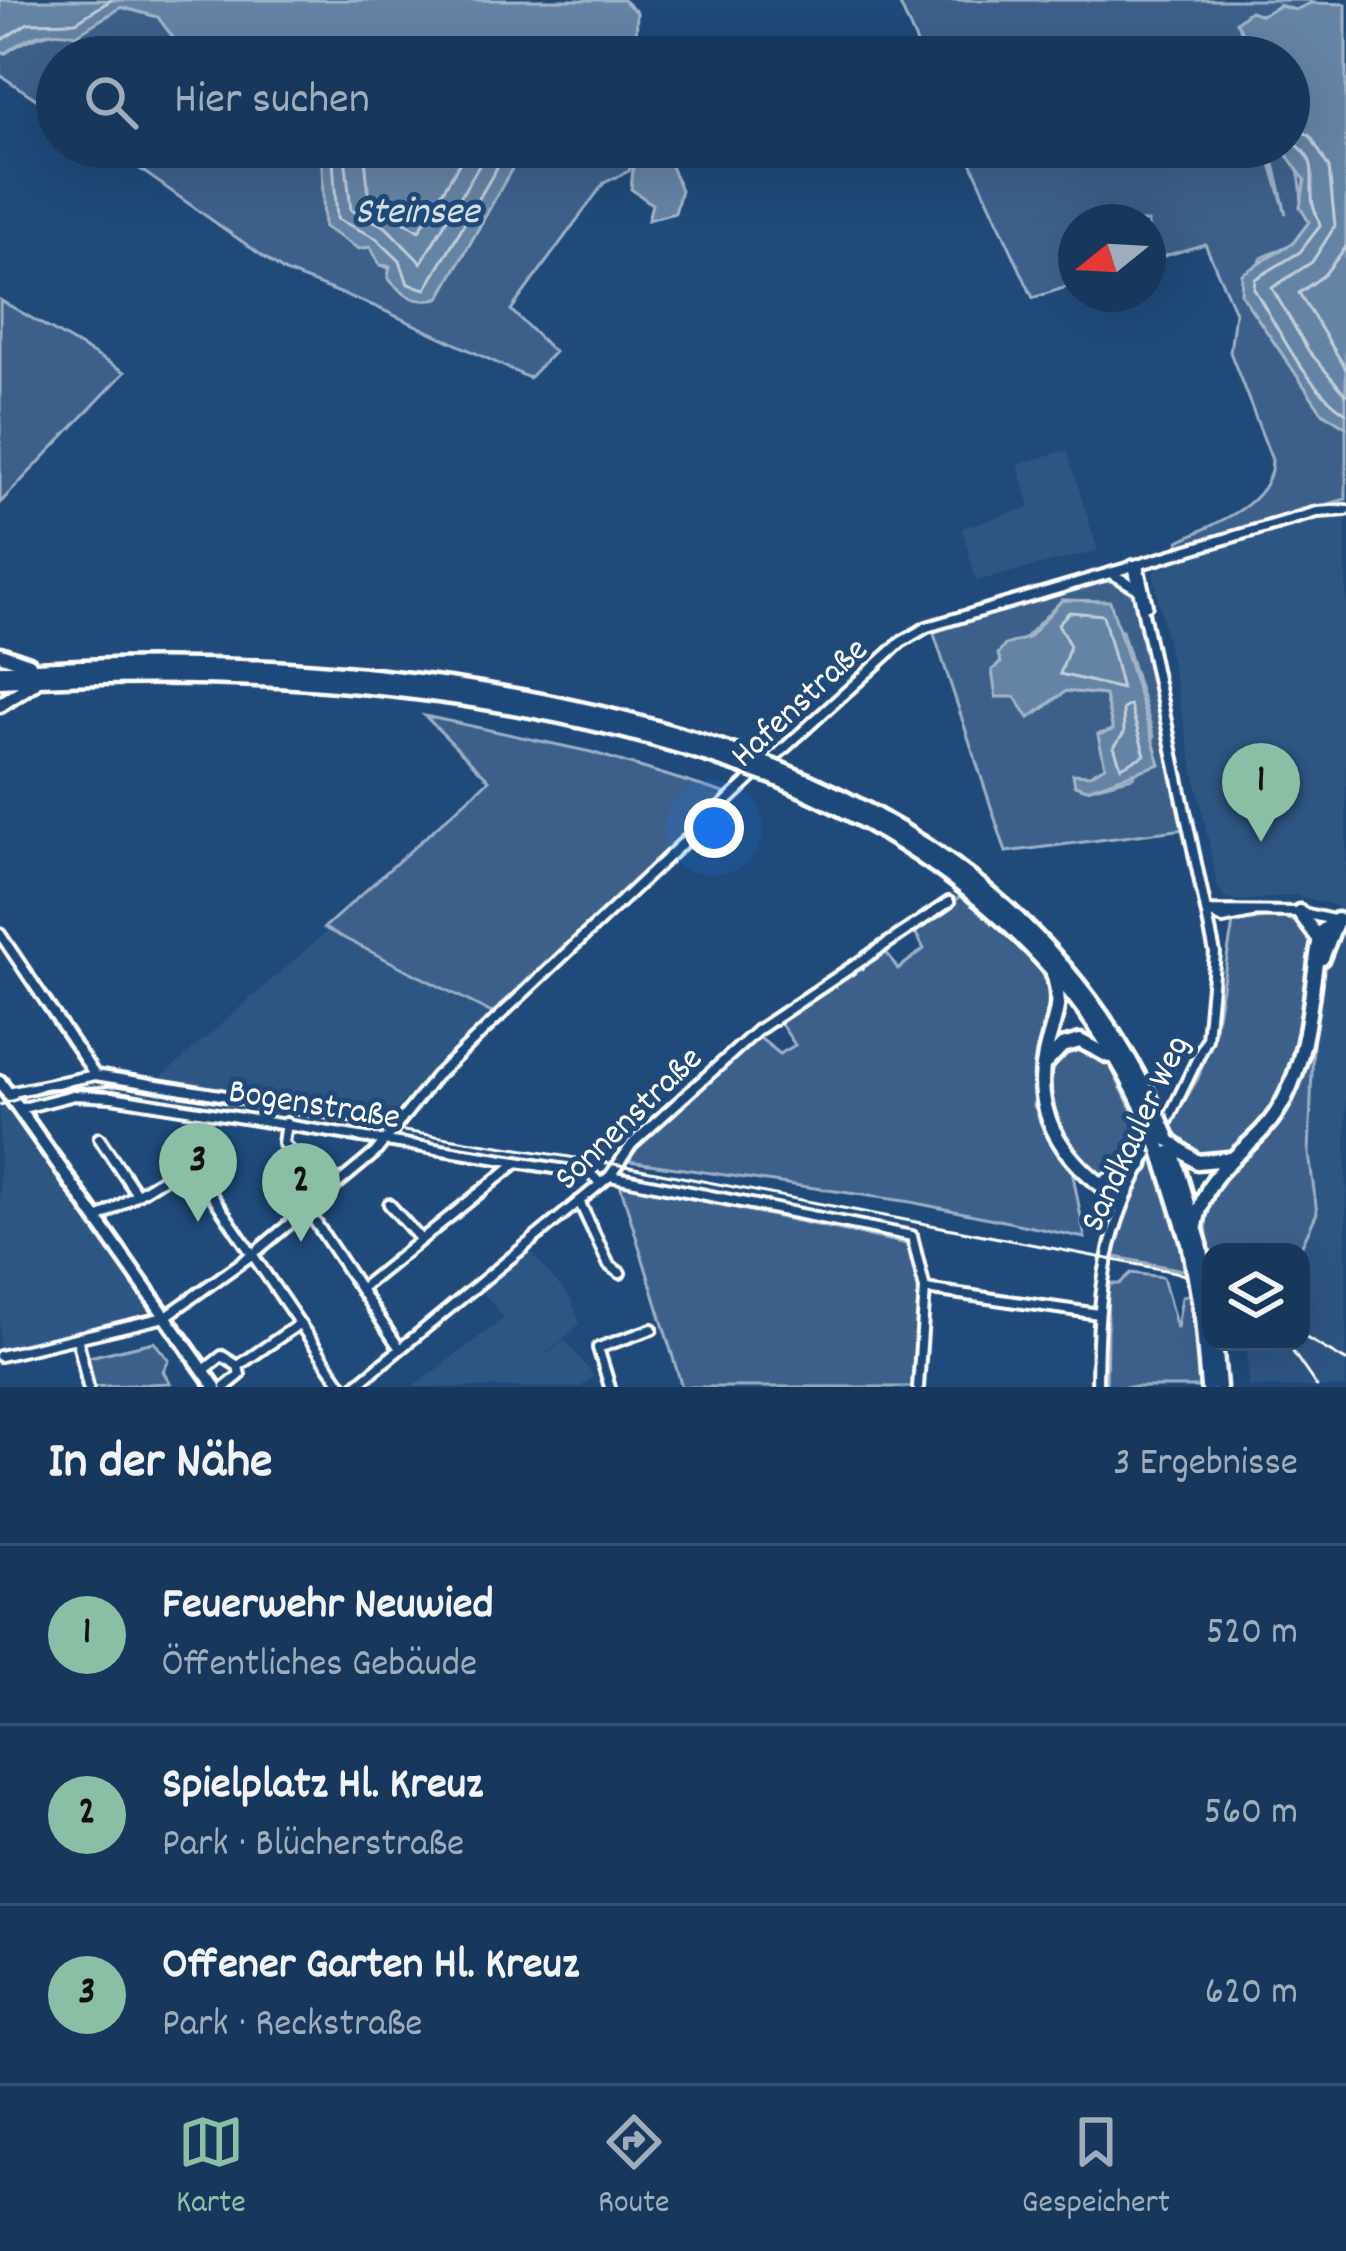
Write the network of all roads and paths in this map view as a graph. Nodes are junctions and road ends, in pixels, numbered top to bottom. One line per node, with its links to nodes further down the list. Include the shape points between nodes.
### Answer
1 (1346, 510): 2 (street, Hafenstraße)
2 (1136, 565): 3 (street, Hafenstraße); 4 (street, Sandkauler Weg); 5 (street, Sandkauler Weg)
3 (1109, 572): 4 (street); 28 (street, Hafenstraße, via 901,642 505,1008)
4 (1139, 590): 5 (street, Sandkauler Weg)
5 (1148, 619): 13 (street, Sandkauler Weg)
6 (0, 654): 8 (highway)
7 (0, 671): 8 (highway)
8 (49, 673): 9 (highway); 10 (highway); 11 (highway, bridge, via 416,693 574,720)
9 (0, 681)
10 (0, 705)
11 (776, 773): 22 (highway, via 932,860); 29 (highway, via 908,831 1000,899 1095,1005)
12 (949, 902): 39 (street, Sonnenstraße, via 742,1042 632,1144)
13 (1209, 910): 14 (street); 16 (street); 20 (street, Sandkauler Weg)
14 (1257, 911): 15 (street); 16 (street)
15 (1299, 912): 17 (street); 19 (highway)
16 (1231, 919): 20 (street)
17 (1341, 921): 19 (highway, via 1325,926); 21 (highway)
18 (0, 934): 25 (street)
19 (1319, 940): 21 (highway)
20 (1215, 953): 36 (street, Sandkauler Weg, via 1201,1058)
21 (1319, 965): 34 (highway, via 1286,1096 1256,1139)
22 (1050, 966): 23 (highway, via 1060,1009); 24 (highway)
23 (1043, 1069): 24 (highway, via 1056,1051 1080,1041 1101,1048); 38 (highway, via 1052,1131)
24 (1124, 1071): 29 (highway)
25 (95, 1075): 26 (street); 28 (street)
26 (4, 1088): 27 (main road)
27 (19, 1109): 30 (street, Bogenstraße, via 94,1095); 49 (main road)
28 (396, 1123): 32 (street, Hafenstraße)
29 (1155, 1123): 33 (highway, bridge)
30 (286, 1124): 32 (street, Bogenstraße); 44 (street, via 283,1143)
31 (99, 1138): 42 (street)
32 (386, 1140): 35 (street, Bogenstraße); 44 (street, Hafenstraße)
33 (1164, 1145): 34 (highway, via 1197,1162); 50 (highway); 52 (highway)
34 (1230, 1159): 50 (highway, via 1205,1186)
35 (515, 1163): 41 (street, Bogenstraße, via 591,1174); 51 (street)
36 (1141, 1165): 40 (highway); 46 (street, Sandkauler Weg)
37 (182, 1167): 42 (street)
38 (1089, 1174): 40 (highway); 46 (highway)
39 (610, 1176): 41 (street, Sonnenstraße); 57 (street, via 913,1236)
40 (1107, 1181): 46 (highway)
41 (600, 1183): 45 (street, Sonnenstraße)
42 (136, 1193): 49 (street)
43 (211, 1194): 53 (street)
44 (324, 1197): 48 (street, Hafenstraße)
45 (579, 1201): 55 (street); 63 (street, Sonnenstraße)
46 (1122, 1201): 58 (street, Sandkauler Weg, via 1105,1252)
47 (389, 1204): 51 (street)
48 (308, 1211): 53 (street, Hafenstraße); 56 (street)
49 (97, 1219): 59 (main road)
50 (1196, 1226): 52 (highway)
51 (421, 1240): 56 (street)
52 (1194, 1244): 54 (highway, bridge); 76 (highway, bridge)
53 (253, 1254): 59 (street, Hafenstraße); 60 (street)
54 (1202, 1272)
55 (620, 1273)
56 (360, 1289): 63 (street)
57 (925, 1289): 58 (street); 74 (street)
58 (1099, 1314): 75 (street, Sandkauler Weg)
59 (165, 1317): 62 (street); 67 (main road)
60 (299, 1324): 66 (street); 71 (street)
61 (652, 1329): 73 (street, via 598,1348)
62 (78, 1341): 65 (street); 68 (street)
63 (400, 1349): 72 (street, Sonnenstraße)
64 (1217, 1351): 77 (highway)
65 (0, 1356)
66 (238, 1366): 67 (street, via 223,1356); 70 (street, via 240,1376)
67 (203, 1371): 69 (main road)
68 (88, 1387)
69 (214, 1387)
70 (225, 1387)
71 (343, 1387)
72 (354, 1387)
73 (610, 1387)
74 (918, 1387)
75 (1097, 1387)
76 (1208, 1387)
77 (1219, 1387)

